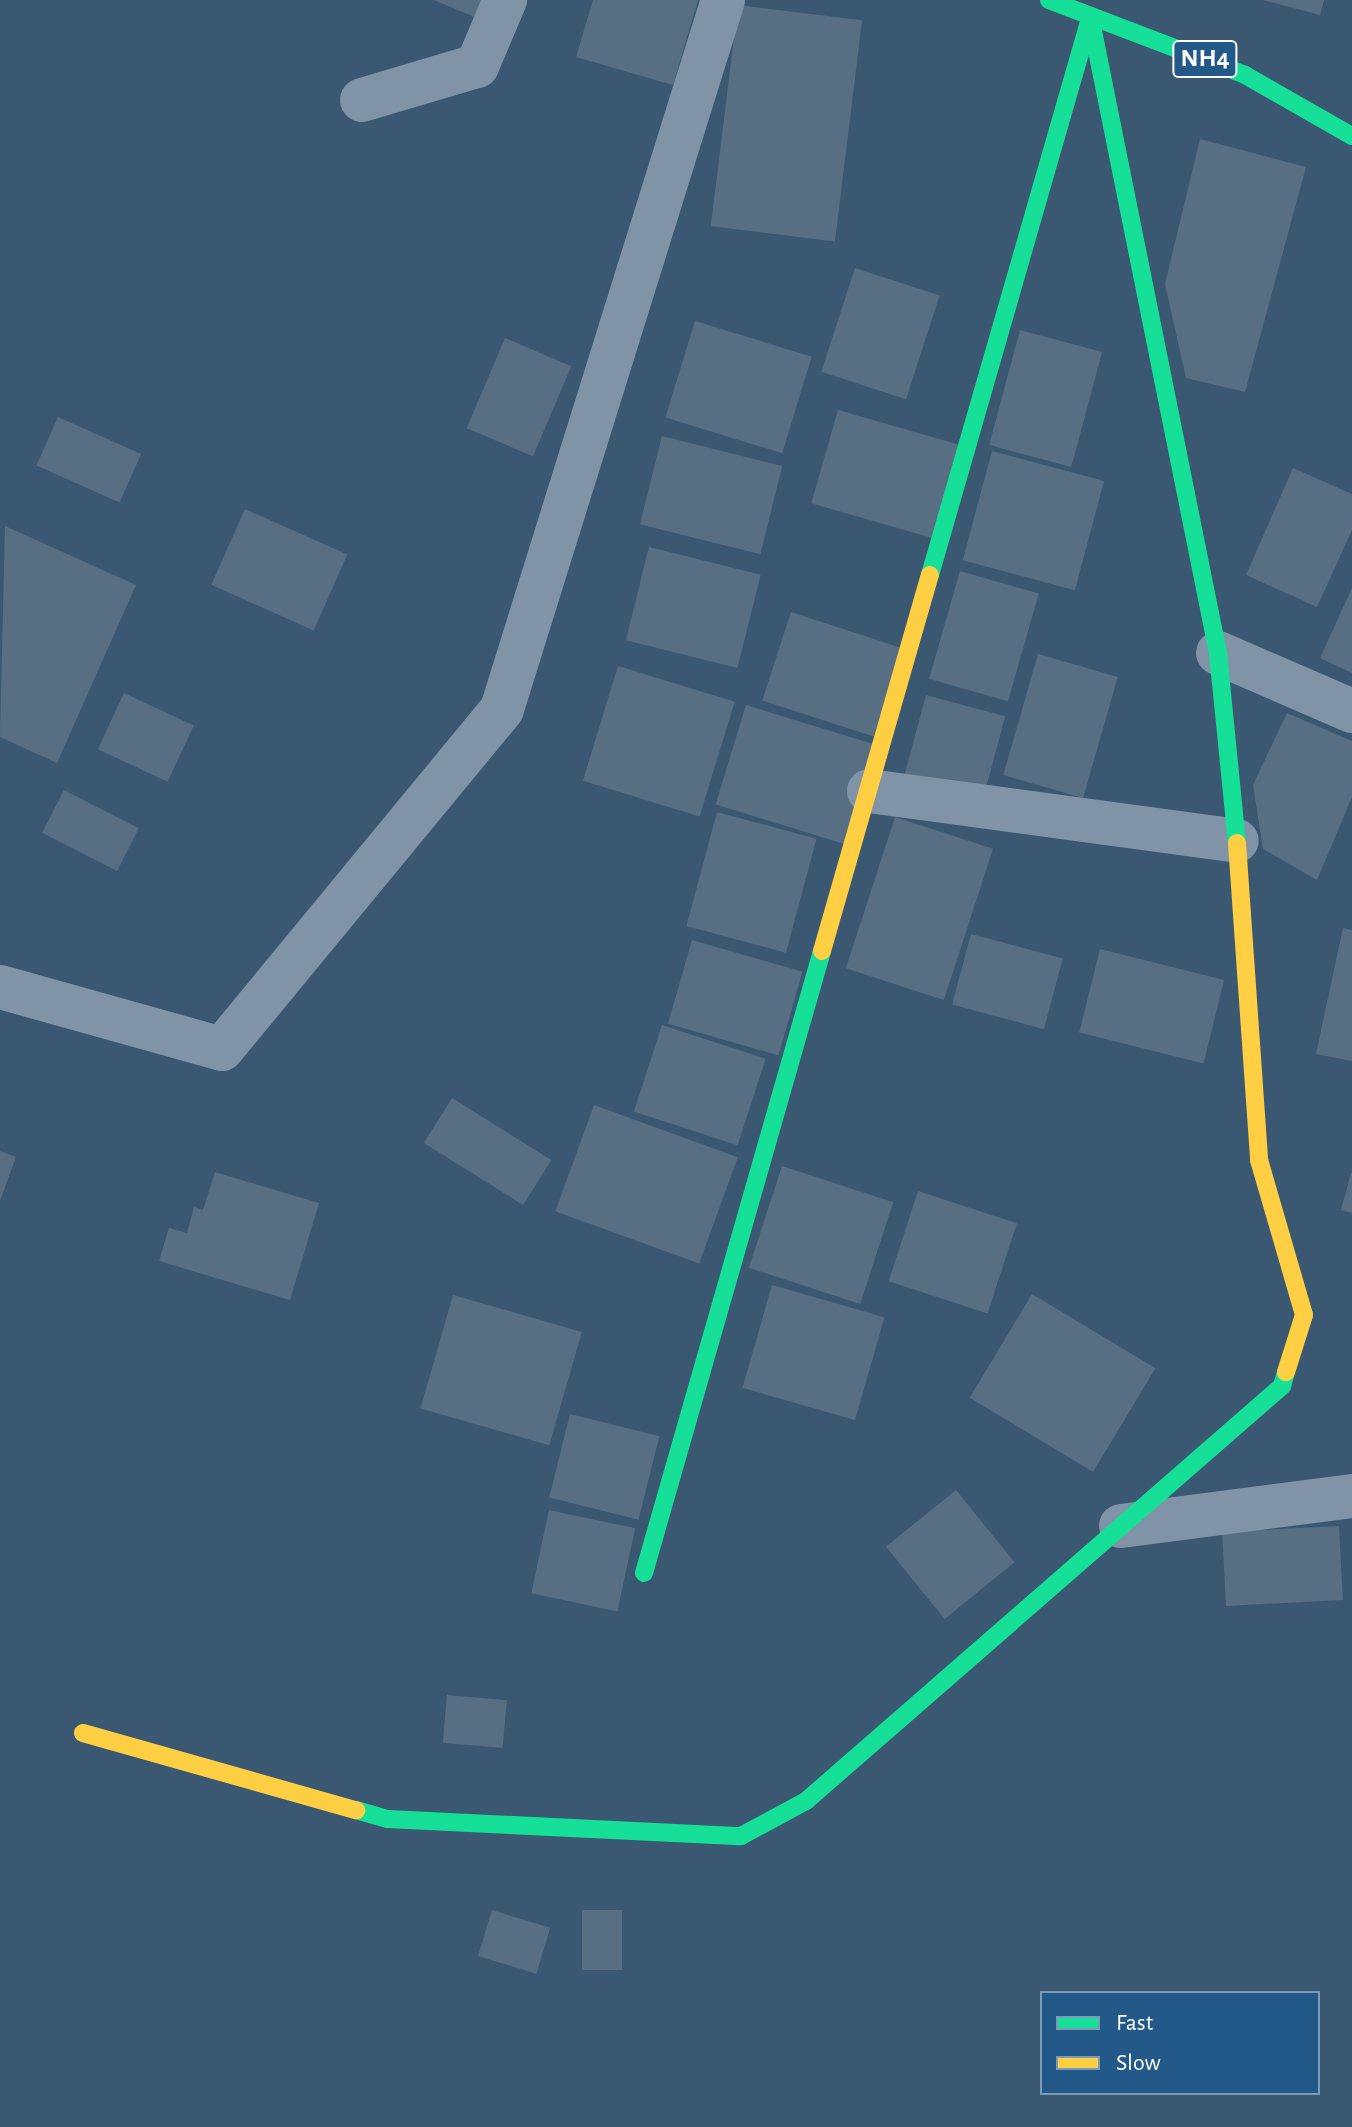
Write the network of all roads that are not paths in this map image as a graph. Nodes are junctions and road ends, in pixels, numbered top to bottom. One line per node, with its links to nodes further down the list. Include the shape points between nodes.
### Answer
1 (505, 0): 5 (street, via 477,66)
2 (723, 0): 11 (street, via 502,709 222,1049)
3 (1049, 0): 4 (main road, NH4)
4 (1090, 16): 6 (main road, NH4, via 1245,75); 7 (main road); 9 (main road)
5 (362, 100)
6 (1352, 136)
7 (1218, 653): 8 (street); 10 (main road)
8 (1352, 711)
9 (869, 791): 10 (street); 14 (main road)
10 (1237, 841): 13 (main road, via 1259,1160 1304,1315 1282,1386)
11 (0, 987)
12 (1352, 1496): 13 (street)
13 (1121, 1526): 15 (main road, via 806,1801 741,1836 388,1819)
14 (644, 1573)
15 (83, 1733)

